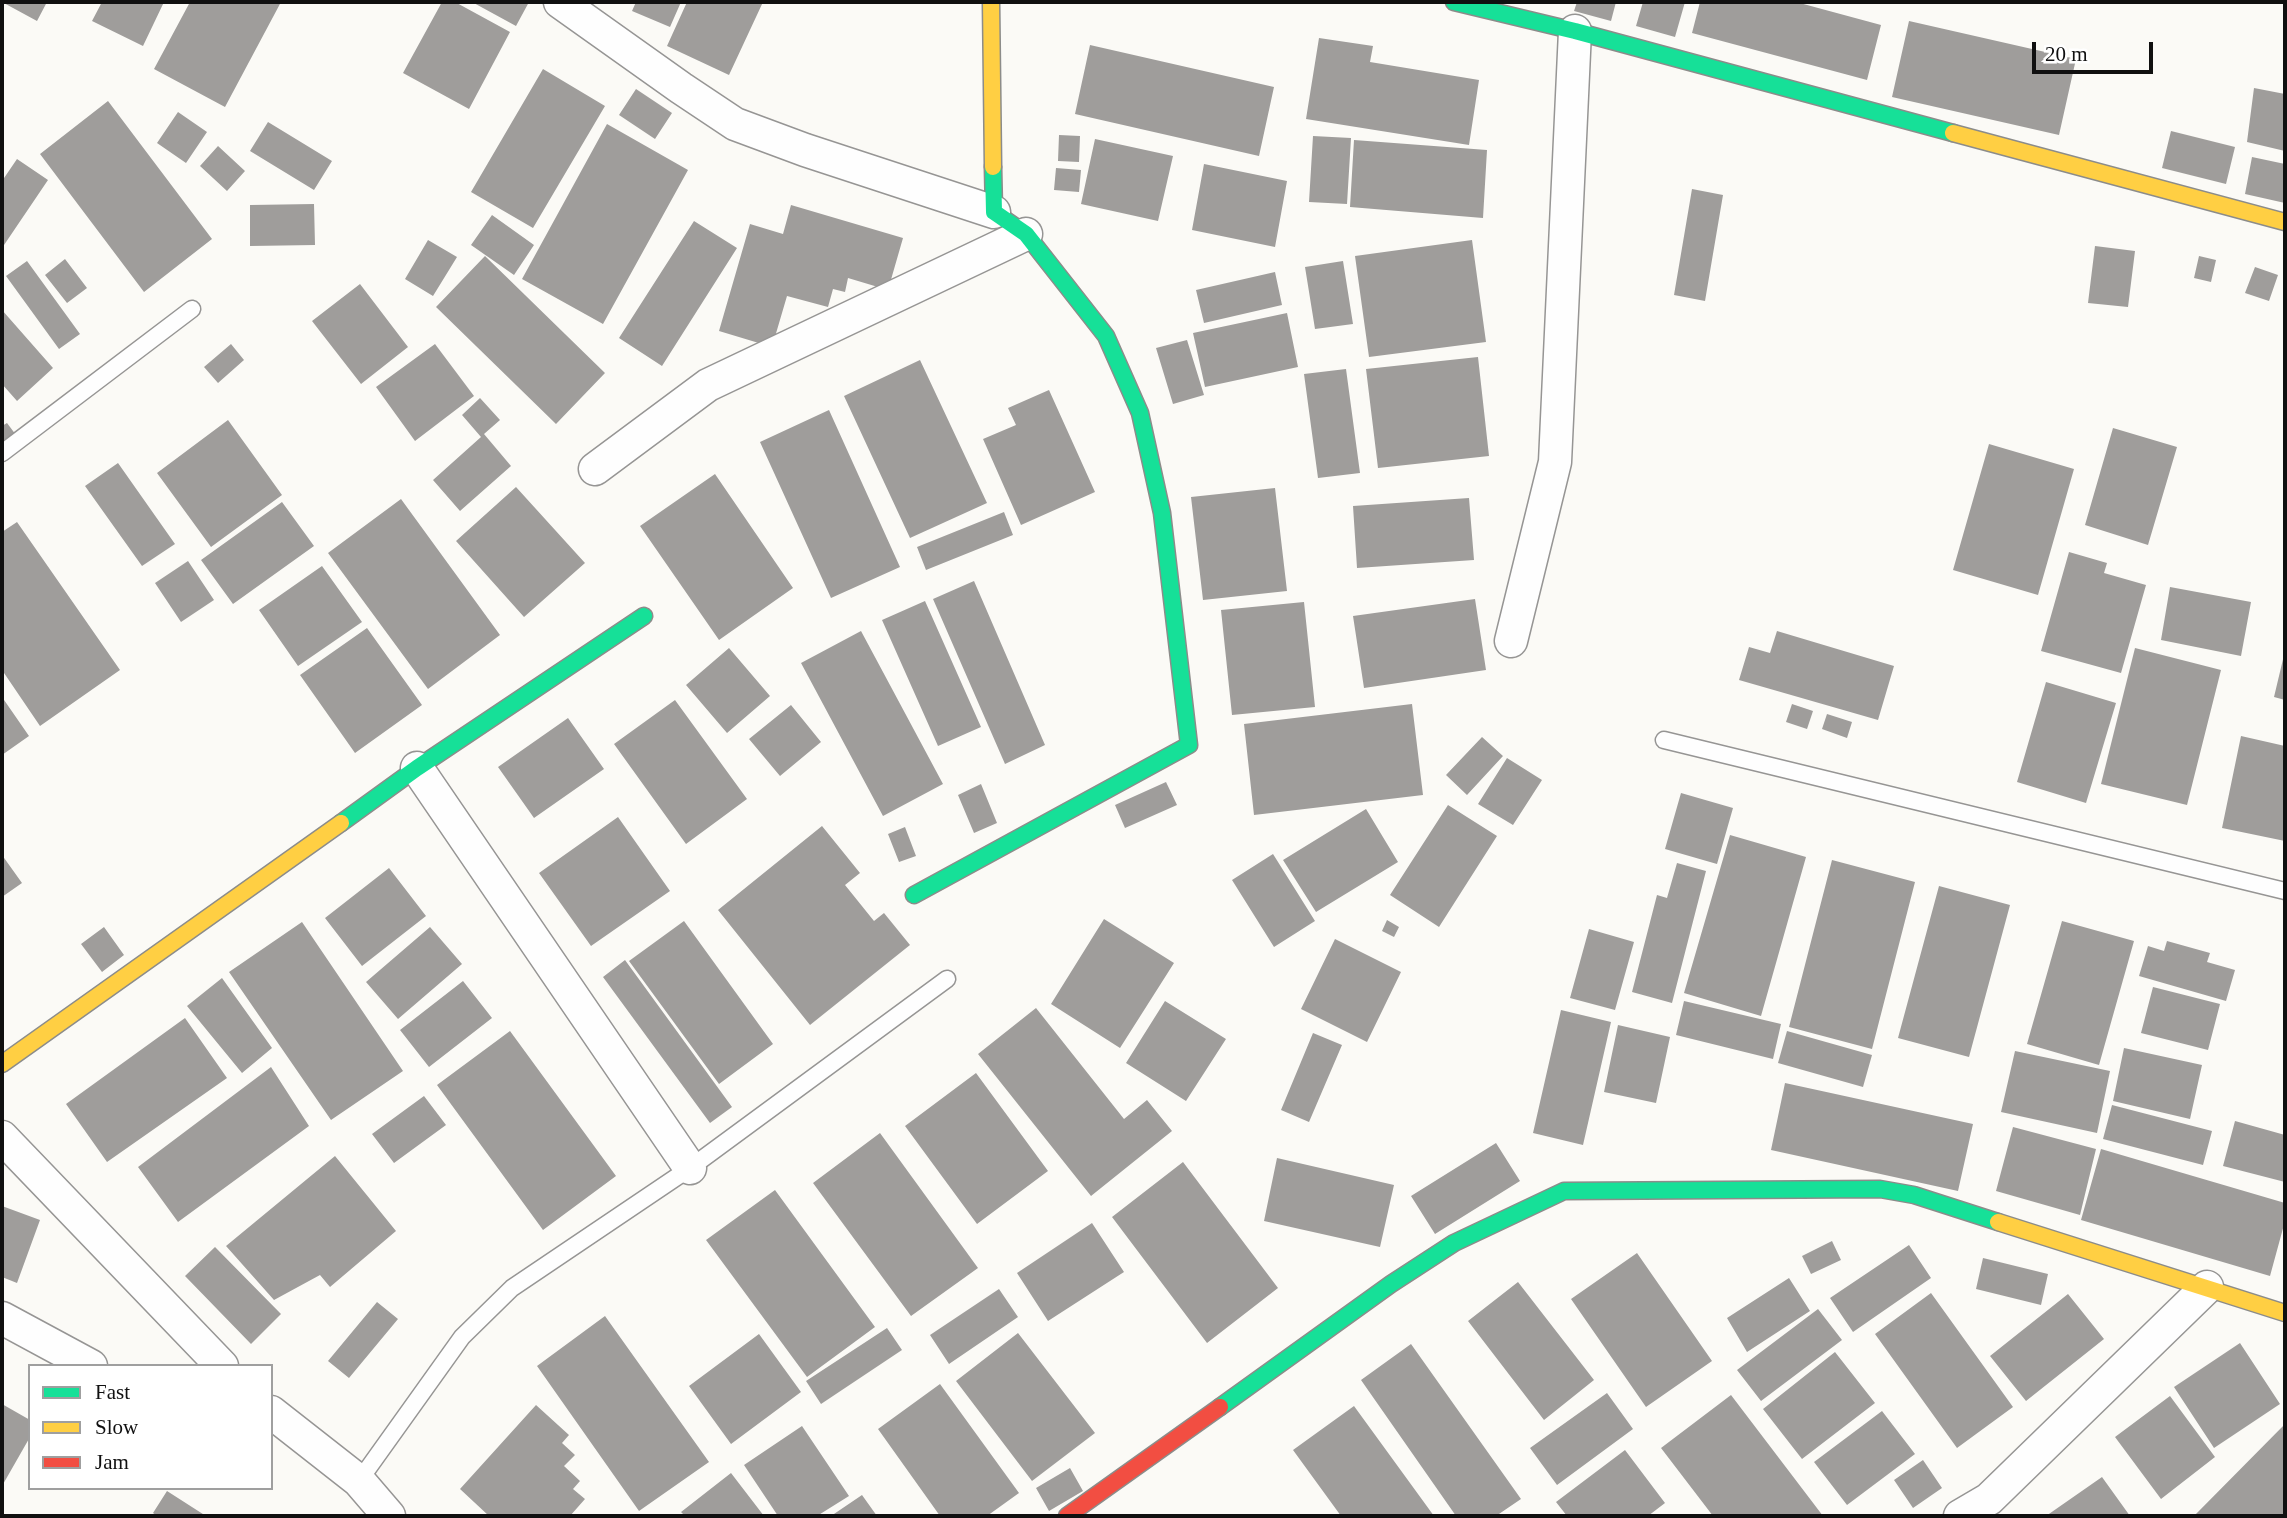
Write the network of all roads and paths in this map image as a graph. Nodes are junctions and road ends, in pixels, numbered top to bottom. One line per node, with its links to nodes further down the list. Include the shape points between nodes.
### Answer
1 (560, 2): 5 (street, via 735,124)
2 (991, 2): 5 (street)
3 (1454, 2): 4 (street)
4 (1575, 31): 6 (street); 12 (street, via 1555,462)
5 (994, 212): 7 (street)
6 (2285, 222)
7 (1026, 234): 10 (street, via 708,385); 16 (street, via 1106,336 1140,413 1162,513 1189,745)
8 (192, 309): 9 (lane)
9 (2, 453)
10 (596, 469)
11 (644, 616): 14 (street)
12 (1511, 641)
13 (1664, 740): 15 (lane)
14 (417, 768): 18 (street); 20 (street)
15 (2285, 891)
16 (914, 895)
17 (947, 979): 20 (lane)
18 (2, 1064)
19 (2, 1137): 25 (street)
20 (690, 1168): 27 (lane, via 512,1288 462,1338)
21 (2207, 1287): 22 (street); 28 (street); 30 (street, via 1914,1195 1880,1189 1564,1191 1454,1243 1391,1284)
22 (2285, 1312)
23 (2, 1318): 24 (street)
24 (86, 1364)
25 (220, 1364)
26 (273, 1414): 27 (street)
27 (359, 1481): 29 (street)
28 (1996, 1507): 31 (street)
29 (388, 1516)
30 (1067, 1516)
31 (1960, 1516)

